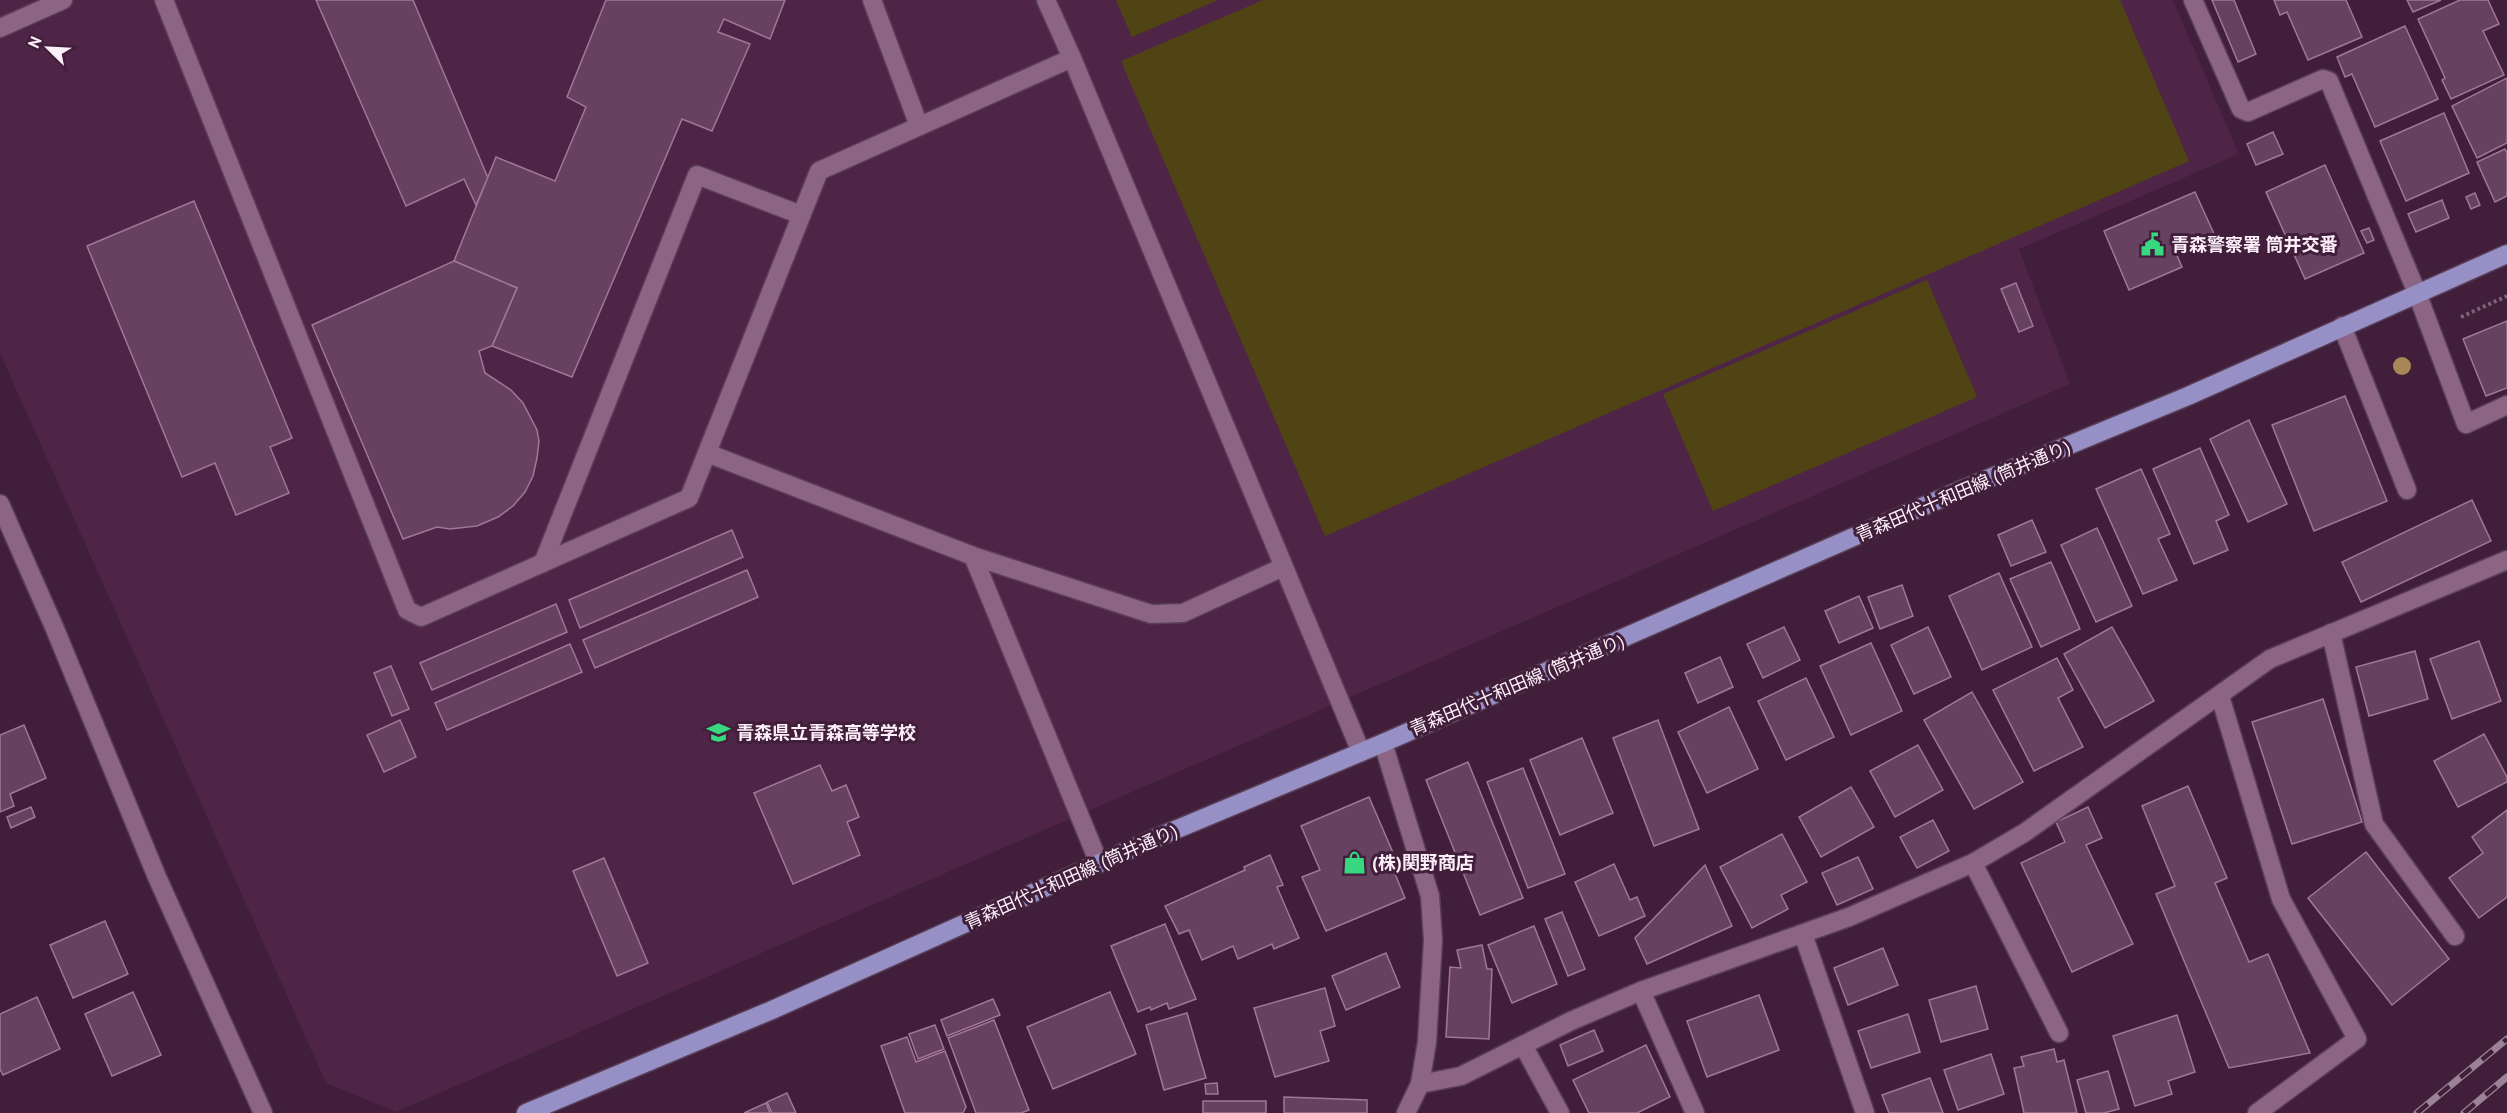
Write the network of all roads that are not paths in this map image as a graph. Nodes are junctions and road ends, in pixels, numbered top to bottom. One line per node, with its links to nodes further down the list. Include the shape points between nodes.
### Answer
1 (63, 0): 6 (street)
2 (164, 0): 19 (street, via 407,610 421,617)
3 (872, 0): 8 (street)
4 (1046, 0): 7 (street)
5 (2193, 0): 11 (street, via 2241,108 2248,112 2323,79 2329,81)
6 (0, 28)
7 (1072, 58): 8 (street); 20 (street)
8 (919, 126): 9 (street, via 819,171)
9 (801, 215): 14 (street); 19 (street, via 697,175)
10 (2507, 254): 11 (main road, 青森田代十和田線 (筒井通り))
11 (2417, 293): 12 (main road, 青森田代十和田線 (筒井通り)); 13 (street, via 2466,424)
12 (2342, 326): 15 (street); 23 (main road, 青森田代十和田線 (筒井通り))
13 (2507, 405)
14 (707, 453): 17 (street); 19 (street, via 689,498)
15 (2408, 490)
16 (0, 504): 33 (street, via 157,877)
17 (973, 556): 20 (street, via 1151,614 1183,613); 26 (street)
18 (2507, 560): 21 (street)
19 (543, 563)
20 (1283, 567): 24 (street)
21 (2331, 633): 22 (street, via 2270,659); 28 (street, via 2374,824)
22 (2220, 696): 25 (street, via 2024,833); 39 (street, via 2281,898 2356,1039)
23 (1383, 743): 24 (main road, 青森田代十和田線 (筒井通り)); 32 (street, via 1430,896 1433,940 1427,1042)
24 (1361, 752): 26 (main road, 青森田代十和田線 (筒井通り))
25 (1973, 862): 27 (street); 30 (street)
26 (1100, 863): 34 (main road, 青森田代十和田線 (筒井通り), via 772,1010)
27 (1803, 934): 29 (street); 38 (street)
28 (2455, 936)
29 (1641, 991): 31 (street); 37 (street)
30 (2059, 1034)
31 (1523, 1045): 32 (street, via 1461,1076); 36 (street)
32 (1420, 1084): 35 (street)
33 (263, 1113)
34 (526, 1113)
35 (1406, 1113)
36 (1560, 1113)
37 (1695, 1113)
38 (1865, 1113)
39 (2257, 1113)

